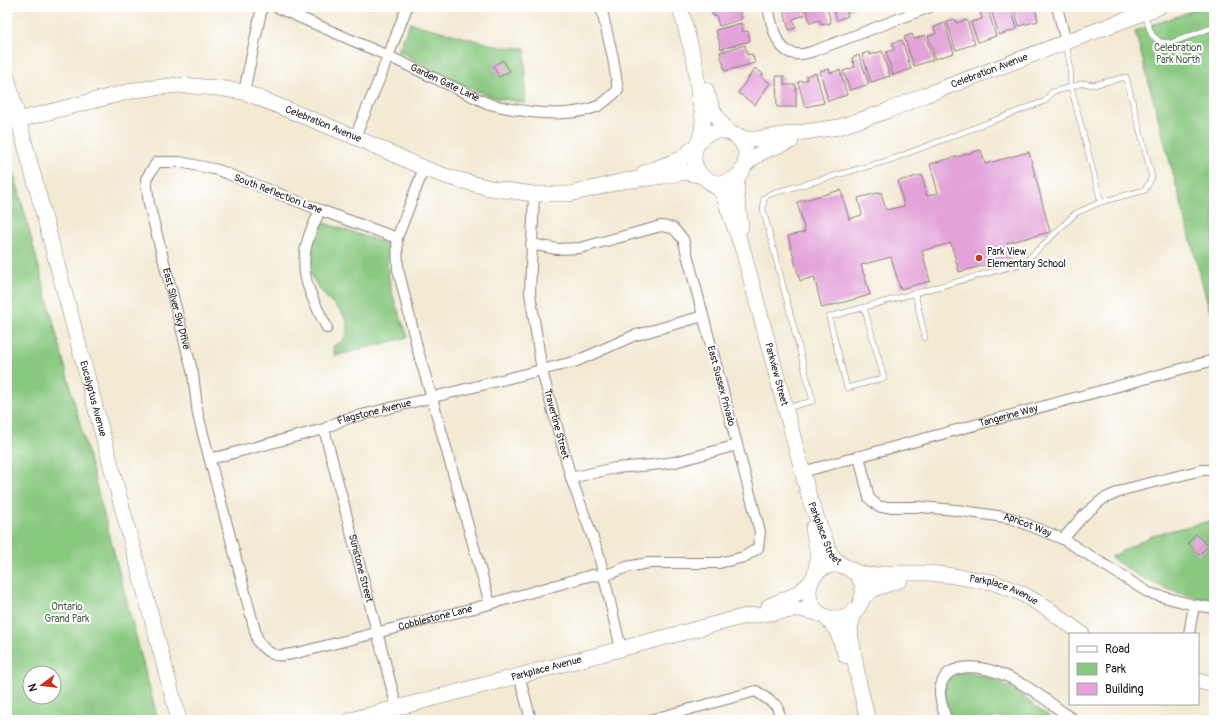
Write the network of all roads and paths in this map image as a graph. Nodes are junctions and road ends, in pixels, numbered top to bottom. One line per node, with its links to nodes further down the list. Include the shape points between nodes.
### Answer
1 (262, 7): 17 (street)
2 (276, 7): 13 (street, Garden Gate Lane)
3 (407, 7): 13 (street)
4 (601, 7): 13 (street, Garden Gate Lane, via 618,90 597,107 572,113 535,113 489,104)
5 (680, 7): 14 (street)
6 (768, 7): 7 (street, via 775,36 781,46 800,55)
7 (930, 7)
8 (1057, 7): 12 (street)
9 (1159, 7): 10 (street, Celebration Avenue)
10 (1143, 13): 11 (lane, via 1152,35 1160,42 1171,43); 12 (street, Celebration Avenue)
11 (1214, 27)
12 (1066, 42): 16 (lane); 19 (street, Celebration Avenue, via 887,111 839,127)
13 (388, 56): 21 (street)
14 (695, 63): 20 (street, via 712,108 719,121); 22 (street, via 703,119)
15 (7, 77): 18 (street, Eucalyptus Avenue)
16 (1071, 86): 29 (lane); 29 (lane, via 1083,83 1093,85 1126,77 1152,177 1145,190); 42 (lane, via 1052,92 1045,101 890,160 770,194 764,198 763,209 813,401)
17 (244, 92): 18 (street, Celebration Avenue, via 178,85 135,90); 21 (street, Celebration Avenue)
18 (18, 120): 73 (street, Eucalyptus Avenue)
19 (818, 130): 20 (street, Celebration Avenue, via 756,139 747,139); 25 (street, Celebration Avenue, via 759,153)
20 (731, 133): 22 (street, via 712,132); 25 (street, via 739,139 746,151)
21 (355, 137): 24 (street, Celebration Avenue)
22 (698, 143): 26 (street, via 694,162); 27 (street, Celebration Avenue, via 681,159)
23 (157, 162): 30 (street, South Reflection Lane, via 180,162 218,170); 46 (street, East Silver Sky Drive, via 146,179 149,204 193,374 198,415)
24 (424, 168): 28 (street, Celebration Avenue, via 490,188); 31 (street)
25 (742, 171): 26 (street, via 733,180 720,184); 33 (street, Parkview Street, via 737,196)
26 (705, 179): 27 (street, Celebration Avenue, via 685,172); 33 (street, Parkview Street, via 723,195)
27 (624, 181): 28 (street, Celebration Avenue, via 570,194)
28 (534, 194): 32 (street, Travertine Street)
29 (1101, 202): 34 (lane, via 1076,213 1024,263)
30 (320, 210): 31 (street, South Reflection Lane); 37 (street, via 308,239 303,265 308,288)
31 (397, 238): 41 (street, via 398,269)
32 (531, 244): 36 (street, East Sussex Privado, via 557,249 580,248 661,226 673,228 683,239); 40 (street, Travertine Street, via 530,293)
33 (743, 250): 42 (street, Parkview Street)
34 (915, 293): 35 (lane); 38 (lane)
35 (864, 307): 35 (lane, via 829,317 847,388 884,378)
36 (703, 316): 40 (street, Flagstone Avenue, via 633,336 577,361); 44 (street, East Sussex Privado)
37 (327, 328)
38 (926, 338)
39 (1214, 360): 45 (street, Tangerine Way)
40 (542, 371): 41 (street, Flagstone Avenue); 49 (street, Travertine Street)
41 (432, 398): 43 (street, Flagstone Avenue, via 342,420); 57 (street)
42 (786, 408): 48 (street, Parkview Street)
43 (324, 429): 46 (street, Flagstone Avenue); 63 (street, Sunstone Street)
44 (737, 445): 49 (street, via 675,462 615,468); 52 (street, East Sussex Privado, via 760,532)
45 (859, 456): 48 (street, Tangerine Way); 51 (street, Apricot Way, via 869,498 879,507 956,510 1011,518)
46 (209, 458): 67 (street, East Silver Sky Drive, via 258,642)
47 (1214, 470): 51 (street, via 1202,470 1126,489 1103,499 1084,515)
48 (802, 472): 50 (street, Parkview Street)
49 (571, 478): 55 (street, Travertine Street)
50 (810, 500): 53 (street, Parkplace Street, via 830,552); 56 (street, Parkplace Street, via 818,557)
51 (1063, 539): 59 (street, Apricot Way, via 1149,593)
52 (758, 548): 55 (street, Cobblestone Lane, via 744,557 719,563 648,563 627,567)
53 (849, 569): 54 (street, Parkplace Avenue, via 870,576 891,573); 56 (street, via 837,565 829,566 821,569); 58 (street, via 858,577 861,584 862,592)
54 (916, 574): 58 (street, Parkplace Avenue, via 874,589); 64 (street, Parkplace Avenue, via 947,574 992,582 1021,593 1042,605)
55 (604, 576): 57 (street, Cobblestone Lane, via 592,576); 66 (street, Travertine Street)
56 (813, 578): 61 (street, via 809,596 815,609); 62 (street, Parkplace Avenue, via 794,596)
57 (490, 604): 63 (street, Cobblestone Lane)
58 (858, 605): 61 (street, via 848,616 834,618); 70 (street, via 850,629)
59 (1194, 605): 60 (street, Apricot Way); 65 (street)
60 (1214, 608)
61 (824, 615): 62 (street, Parkplace Avenue, via 799,609); 70 (street, via 834,626)
62 (742, 617): 66 (street, Parkplace Avenue)
63 (378, 633): 67 (street, Cobblestone Lane, via 280,656); 72 (street, Sunstone Street)
64 (1081, 633)
65 (1189, 633)
66 (621, 649): 68 (street, Parkplace Avenue)
67 (267, 652)
68 (519, 675): 72 (street, Parkplace Avenue); 75 (street)
69 (1199, 681): 71 (street)
70 (859, 684): 78 (street)
71 (1214, 685)
72 (397, 708): 74 (street, Parkplace Avenue)
73 (179, 720)
74 (351, 720)
75 (531, 720)
76 (650, 720): 77 (street, via 756,691 777,706)
77 (780, 720)
78 (868, 720)
79 (946, 720): 80 (street, via 941,700 942,681 947,674 964,667 988,670 1023,684)
80 (1075, 720)

